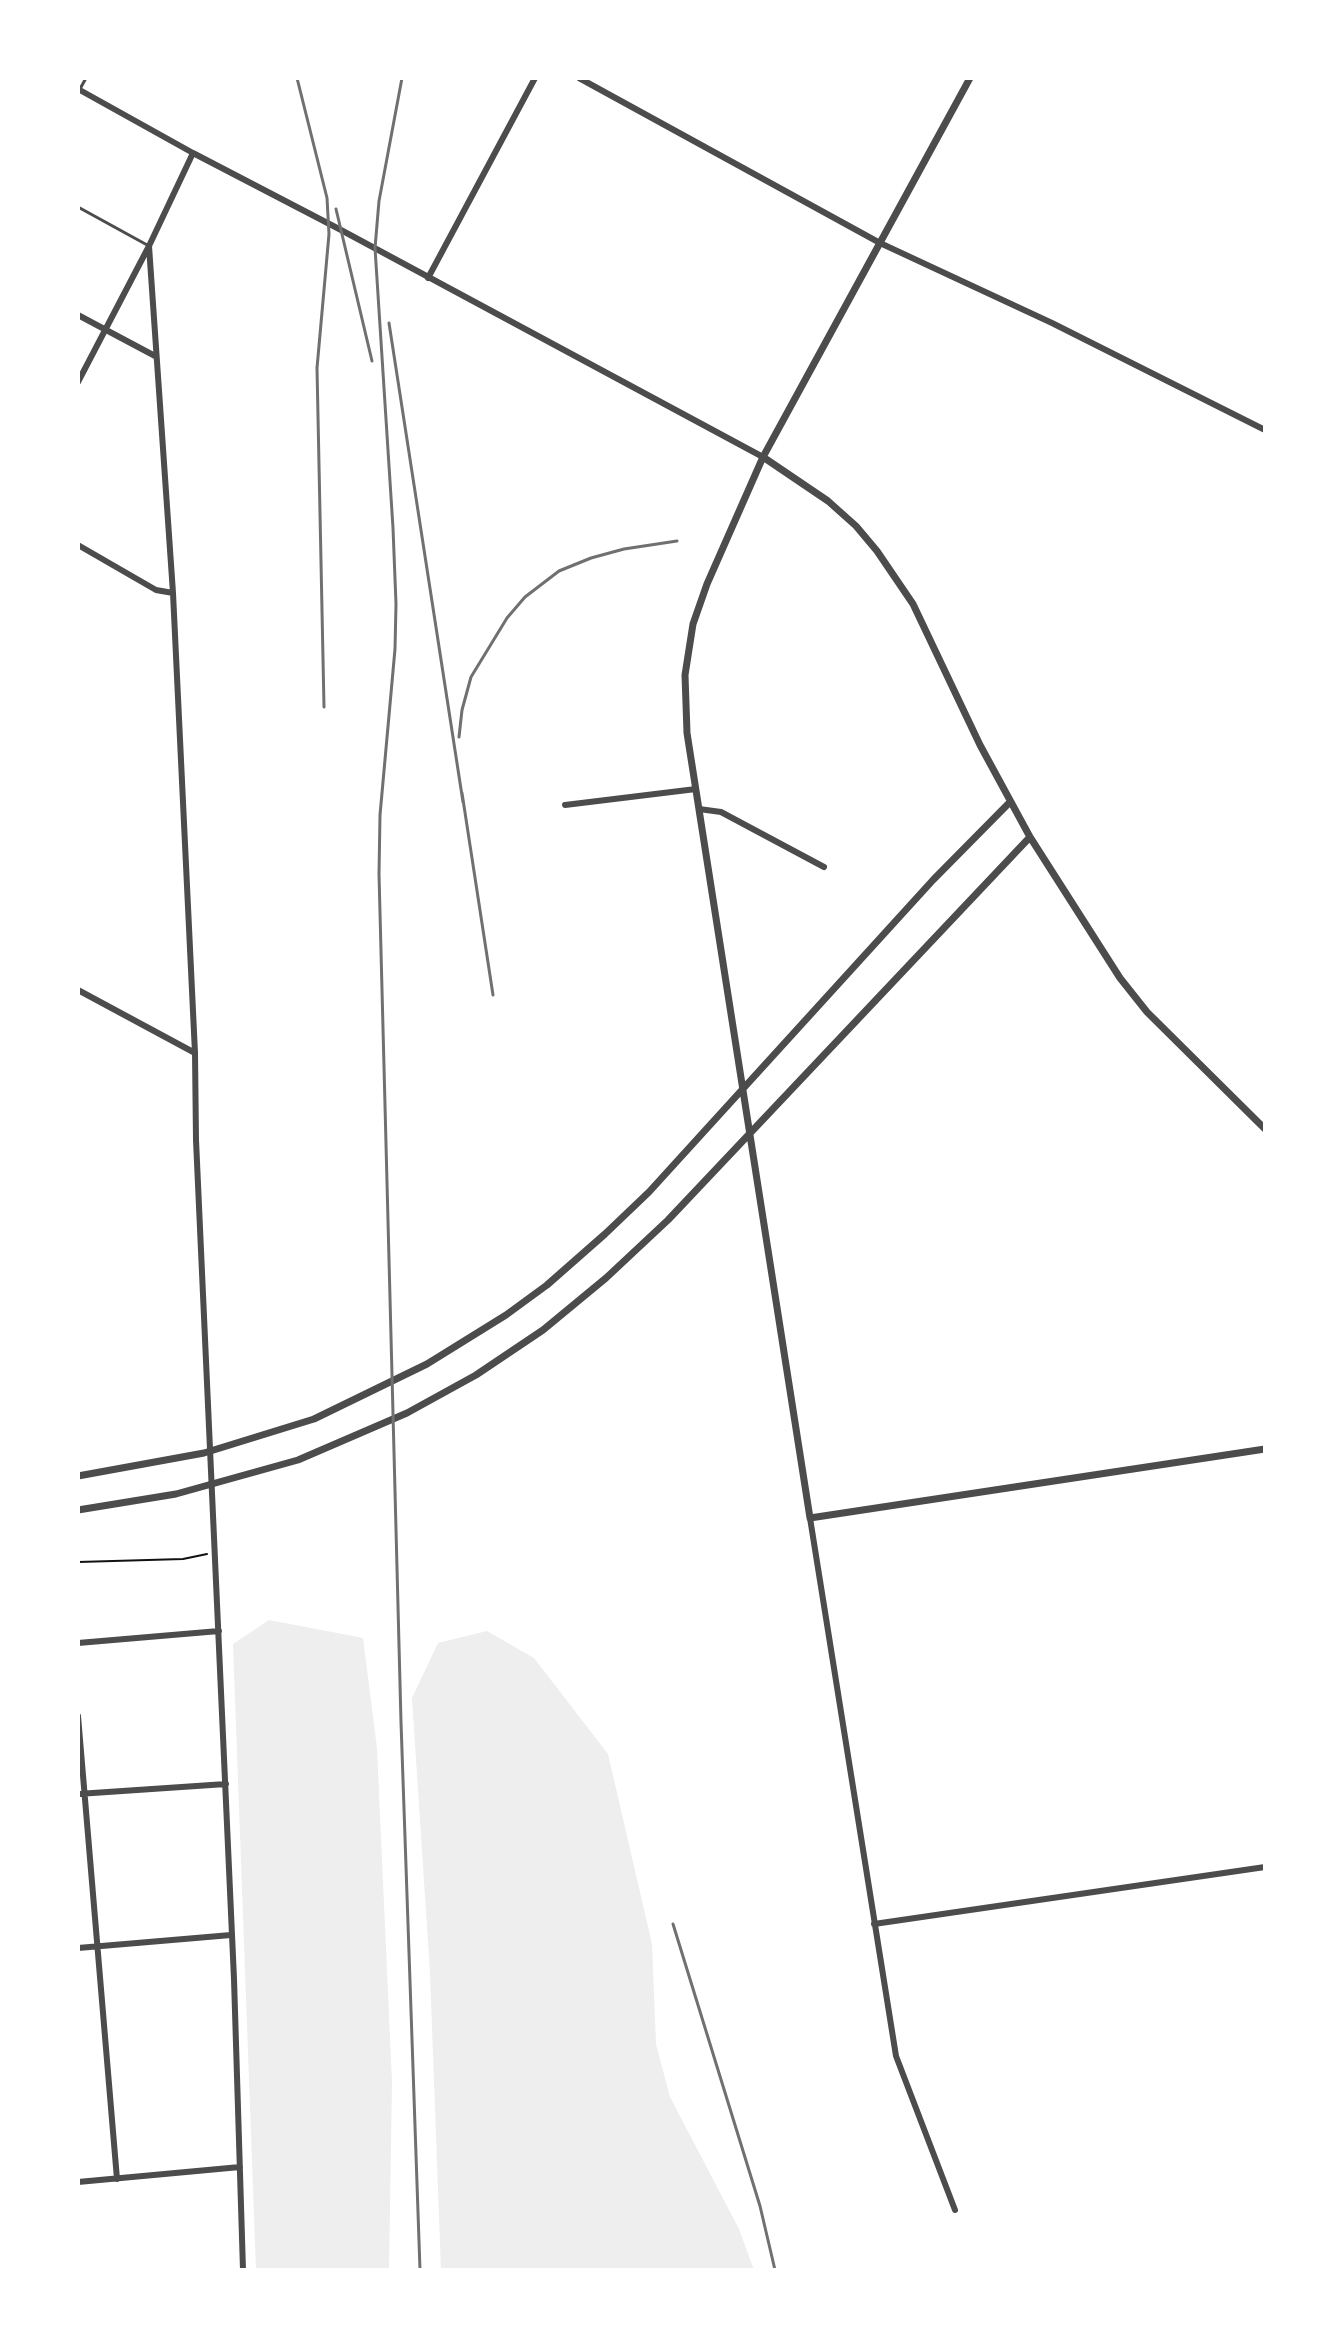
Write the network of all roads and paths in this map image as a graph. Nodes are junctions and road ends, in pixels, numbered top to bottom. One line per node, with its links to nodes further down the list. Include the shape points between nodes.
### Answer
1 (86, 78): 5 (lane)
2 (535, 78): 10 (street)
3 (579, 78): 8 (street)
4 (970, 78): 8 (street)
5 (79, 89): 6 (street)
6 (193, 153): 9 (street); 10 (street)
7 (78, 207): 9 (lane)
8 (880, 243): 15 (street); 16 (street)
9 (149, 246): 12 (street); 13 (street)
10 (428, 278): 16 (street)
11 (78, 315): 12 (street)
12 (105, 330): 13 (street); 14 (street)
13 (155, 356): 18 (street)
14 (78, 382)
15 (1265, 430)
16 (763, 457): 19 (street, via 707,584 688,647 684,699); 20 (street, via 856,526 898,580)
17 (78, 545): 18 (street, via 156,590)
18 (173, 593): 26 (street)
19 (696, 789): 21 (street); 22 (street)
20 (1010, 802): 23 (street); 29 (street, via 625,1217 547,1285 460,1345 363,1397 279,1432 204,1453)
21 (565, 805)
22 (699, 809): 24 (street, via 721,812); 31 (street)
23 (1030, 837): 27 (street, via 1135,999); 30 (street, via 638,1250 564,1313 476,1375 394,1420 298,1460 176,1494)
24 (824, 867)
25 (78, 990): 26 (street)
26 (195, 1053): 32 (street)
27 (1265, 1129)
28 (1265, 1449): 31 (street)
29 (78, 1476)
30 (78, 1510)
31 (810, 1518): 40 (street)
32 (216, 1552): 33 (path, via 183,1559); 34 (street)
33 (78, 1562)
34 (219, 1631): 35 (street); 37 (street)
35 (78, 1643)
36 (78, 1716): 38 (street)
37 (226, 1784): 38 (street); 41 (street)
38 (81, 1794): 42 (street)
39 (1265, 1867): 40 (street)
40 (874, 1924): 47 (street, via 896,2056)
41 (231, 1935): 42 (street); 44 (street)
42 (97, 1946): 43 (street); 45 (street)
43 (78, 1948)
44 (240, 2167): 45 (street); 48 (street)
45 (117, 2179): 46 (street)
46 (78, 2182)
47 (955, 2210)
48 (243, 2270)

